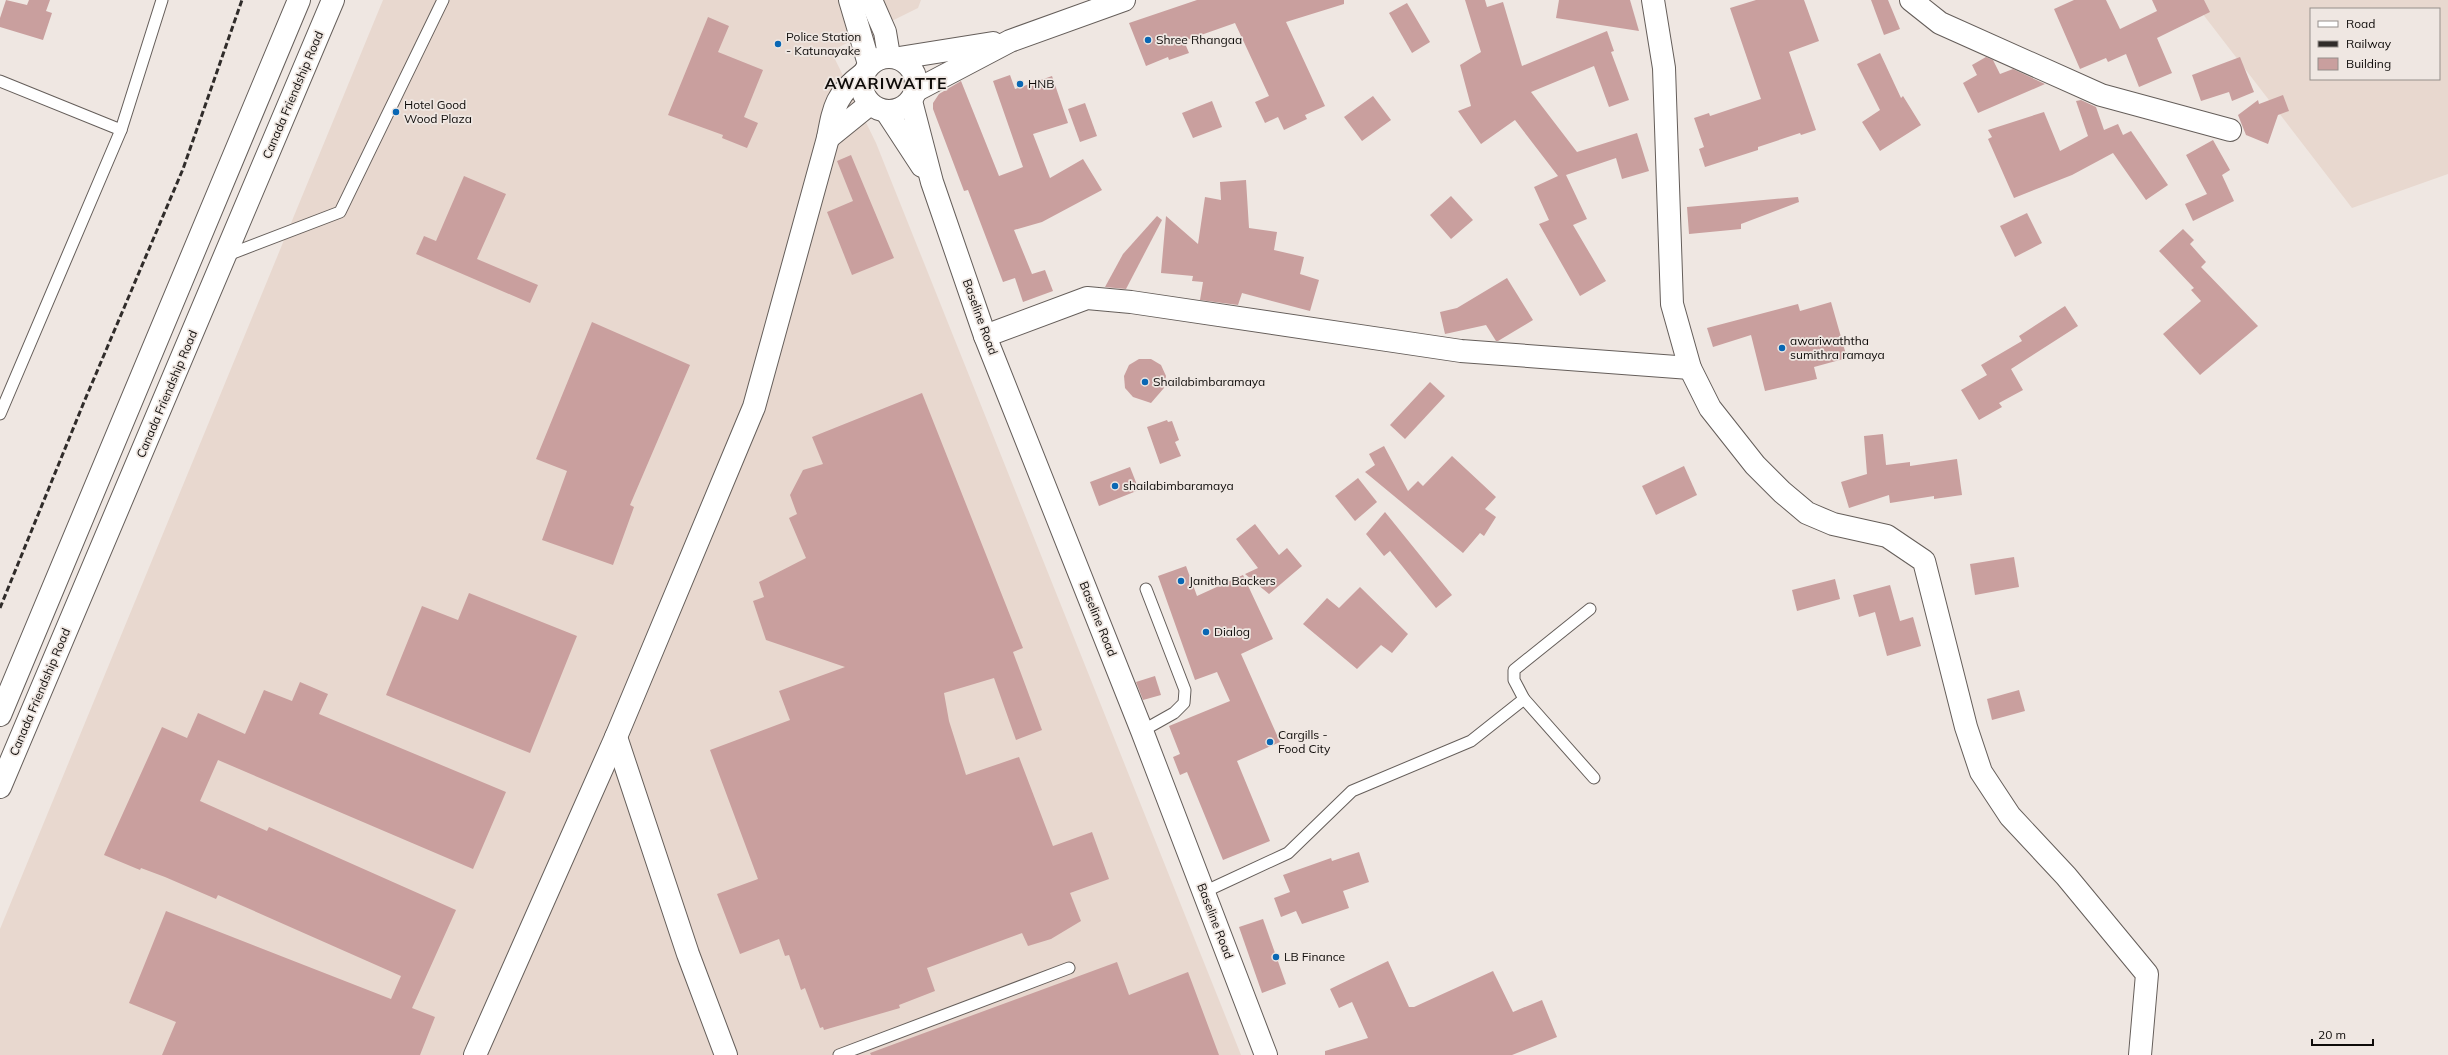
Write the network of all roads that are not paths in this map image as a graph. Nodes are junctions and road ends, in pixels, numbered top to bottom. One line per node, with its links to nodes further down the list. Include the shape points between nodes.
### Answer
1 (162, 0): 16 (lane)
2 (300, 0): 27 (street)
3 (333, 0): 20 (street, Canada Friendship Road)
4 (443, 0): 20 (lane, via 340,212)
5 (850, 0): 12 (street)
6 (1124, 0): 10 (street)
7 (1653, 0): 22 (street, via 1664,68 1672,304)
8 (1911, 0): 17 (street, via 1940,23 2101,95)
9 (877, 5): 11 (street)
10 (1010, 40): 11 (street); 14 (street)
11 (894, 57): 12 (street, via 879,58); 14 (street, via 914,72)
12 (866, 69): 15 (street, via 861,86 864,97); 18 (street, via 846,86 837,98)
13 (0, 81): 16 (lane)
14 (913, 96): 15 (street, via 895,110); 19 (street, Baseline Road)
15 (878, 108): 18 (street); 19 (street, Baseline Road)
16 (121, 130): 23 (lane)
17 (2230, 130)
18 (828, 138): 29 (street, via 754,407)
19 (932, 182): 21 (street, Baseline Road)
20 (224, 257): 31 (street, Canada Friendship Road)
21 (985, 336): 22 (street, via 1087,298 1132,302 1461,351); 28 (street, Baseline Road)
22 (1690, 368): 38 (street, via 1710,408 1755,465 1807,513 1833,524 1886,536 1924,561 1966,727 1981,772 2010,816 2066,876 2147,974)
23 (0, 414)
24 (1146, 589): 28 (lane, via 1185,690 1184,704 1174,713)
25 (1590, 609): 26 (lane, via 1514,670 1514,680)
26 (1524, 699): 30 (lane); 32 (lane, via 1471,741 1352,791 1288,853)
27 (0, 715)
28 (1142, 731): 32 (street, Baseline Road)
29 (616, 737): 34 (street); 35 (street, via 688,954)
30 (1594, 778)
31 (0, 786)
32 (1204, 892): 37 (street, Baseline Road)
33 (1069, 968): 36 (lane)
34 (476, 1055)
35 (726, 1055)
36 (839, 1055)
37 (1266, 1055)
38 (2140, 1055)

